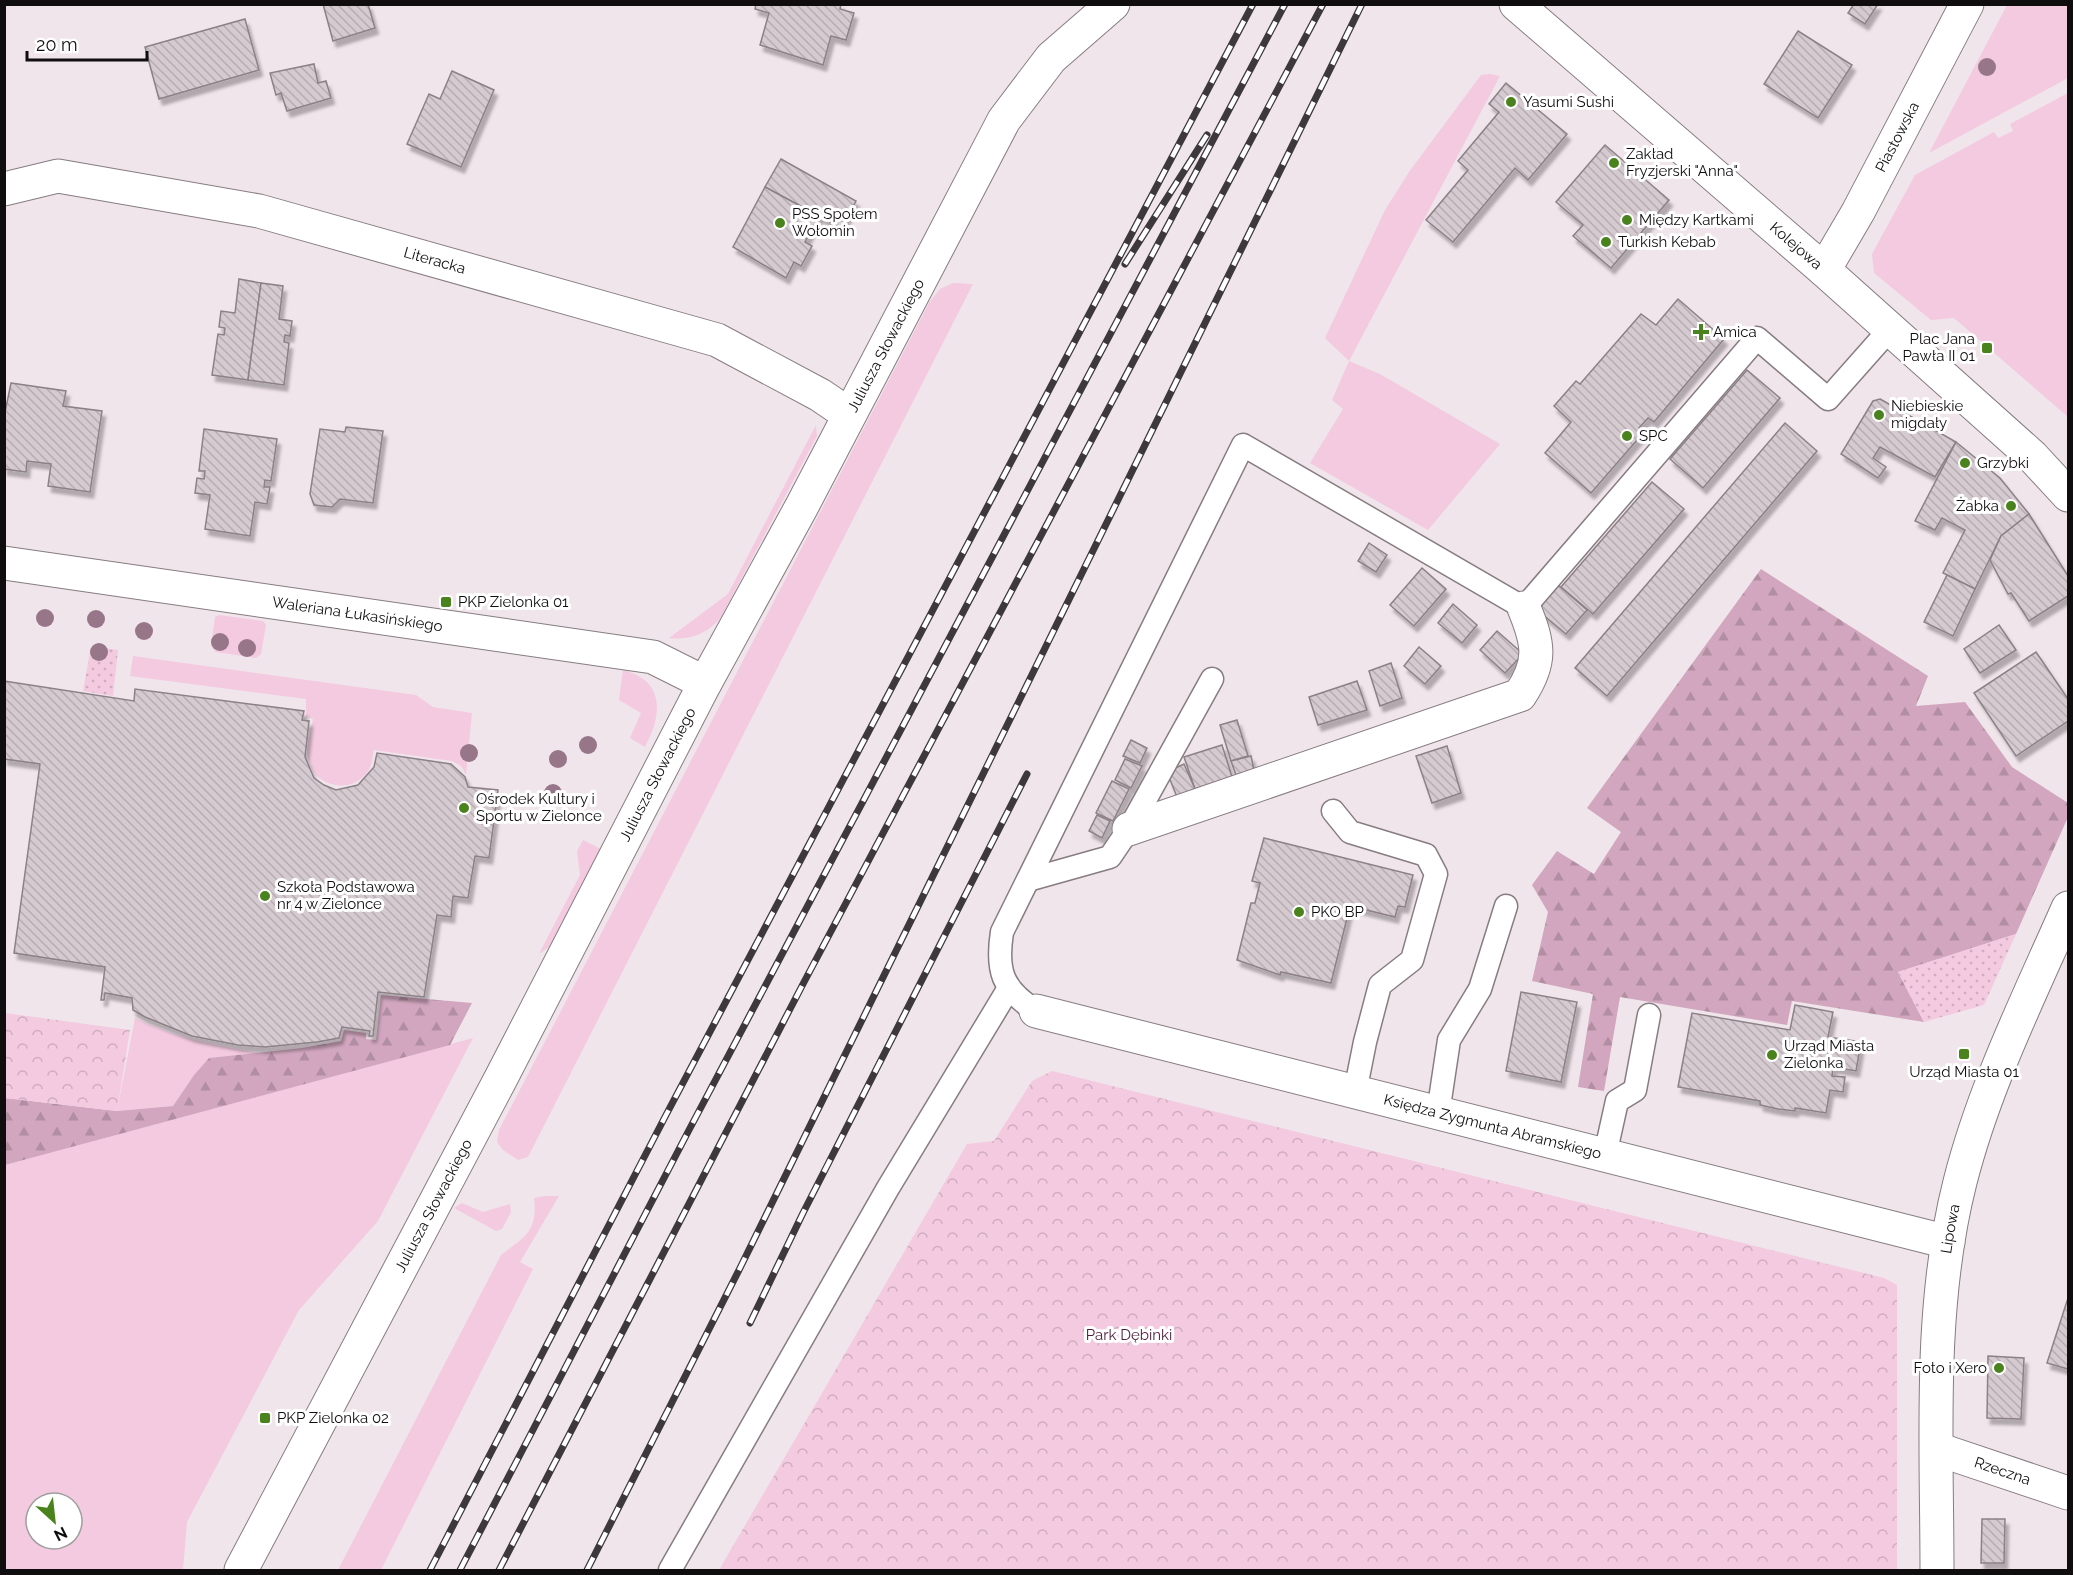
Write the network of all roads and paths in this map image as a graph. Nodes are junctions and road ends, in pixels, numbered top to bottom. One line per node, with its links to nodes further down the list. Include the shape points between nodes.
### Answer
1 (1113, 4): 7 (street, Juliusza Słowackiego, via 1051,58 1004,120)
2 (1516, 4): 5 (street, Kolejowa)
3 (1967, 4): 5 (street, Piastowska)
4 (4, 189): 7 (street, Literacka, via 58,176 259,211 717,340)
5 (1824, 270): 6 (street, Kolejowa)
6 (1890, 329): 8 (street, Kolejowa, via 2032,456); 10 (lane, via 1828,399 1757,338)
7 (848, 414): 12 (street, Juliusza Słowackiego)
8 (2068, 495)
9 (4, 563): 12 (street, Waleriana Łukasińskiego, via 653,657)
10 (1524, 608): 14 (street, via 1535,634 1537,658 1532,677 1520,695); 15 (lane, via 1243,445)
11 (1212, 679): 14 (lane)
12 (705, 683): 28 (street, Juliusza Słowackiego)
13 (1333, 811): 22 (lane, via 1350,832 1426,855 1437,874 1412,960 1380,985)
14 (1129, 829): 15 (lane, via 1110,857)
15 (1028, 880): 19 (lane, via 1002,932 998,957 1001,975)
16 (1506, 906): 23 (lane, via 1480,989 1449,1040)
17 (2068, 908): 18 (street, Lipowa)
18 (2062, 940): 25 (street, Lipowa, via 1995,1077 1960,1182)
19 (1009, 988): 20 (lane); 29 (lane, via 888,1188)
20 (1036, 1011): 22 (street, Księdza Zygmunta Abramskiego)
21 (1649, 1015): 24 (lane, via 1635,1090 1617,1101)
22 (1355, 1092): 23 (street, Księdza Zygmunta Abramskiego)
23 (1438, 1113): 24 (street, Księdza Zygmunta Abramskiego)
24 (1605, 1155): 25 (street, Księdza Zygmunta Abramskiego)
25 (1948, 1242): 26 (street, Lipowa, via 1940,1315)
26 (1937, 1449): 27 (street, Rzeczna); 30 (street, Lipowa)
27 (2068, 1493)
28 (241, 1570)
29 (670, 1570)
30 (1936, 1570)

